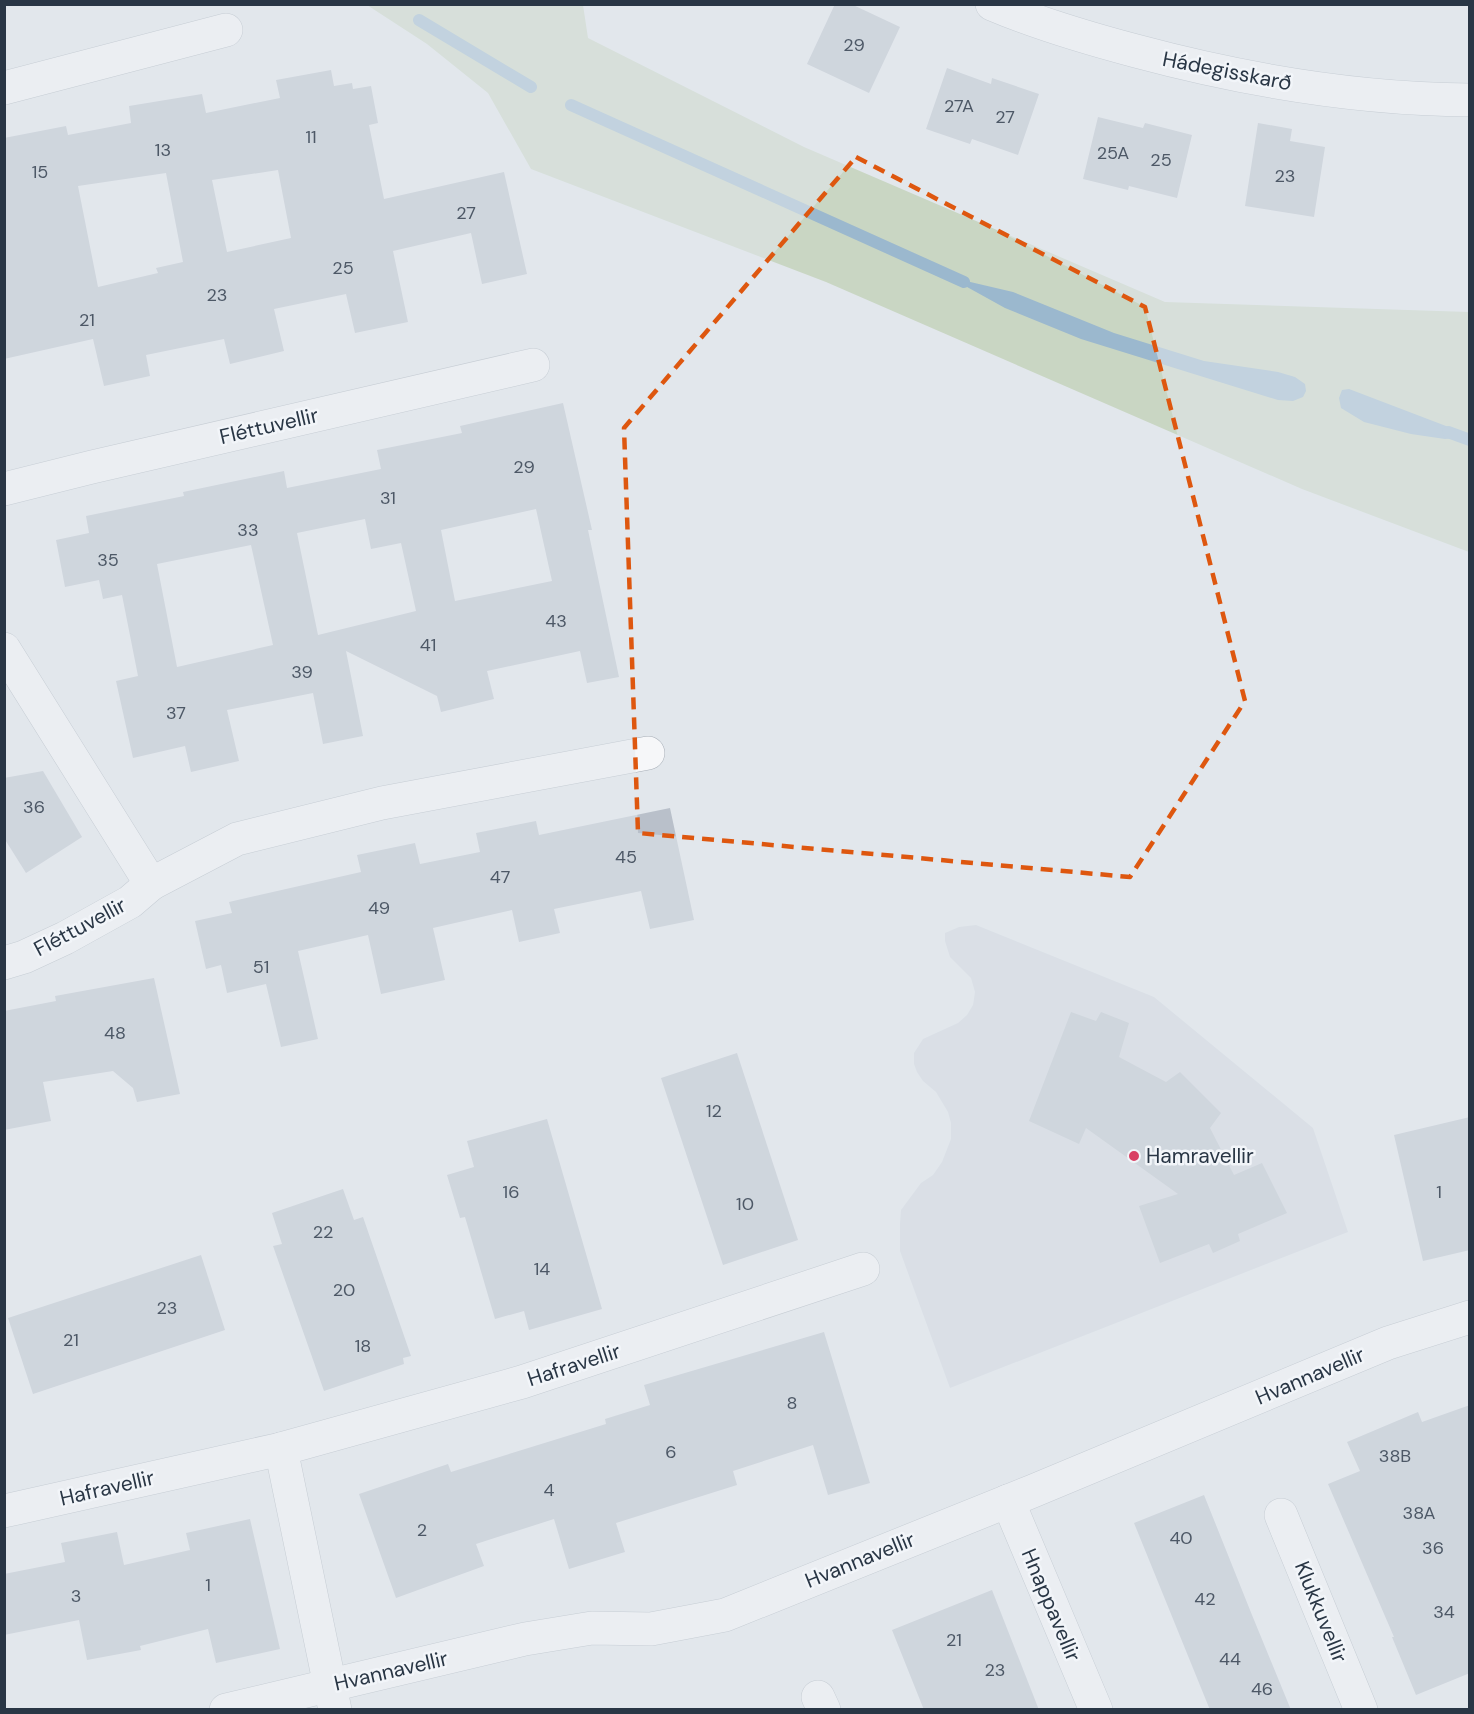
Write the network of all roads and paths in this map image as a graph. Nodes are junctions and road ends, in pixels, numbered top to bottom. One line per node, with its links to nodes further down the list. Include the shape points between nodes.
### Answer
1 (992, 4): 4 (street, Hádegisskarð, via 1089,38 1181,63 1274,82 1366,94)
2 (226, 30): 3 (street)
3 (4, 87)
4 (1470, 100)
5 (533, 365): 6 (street, Fléttuvellir)
6 (4, 489)
7 (4, 649): 9 (street)
8 (648, 753): 9 (street, Fléttuvellir, via 382,803 237,838)
9 (151, 884): 10 (street, Fléttuvellir, via 130,902 65,938)
10 (4, 963)
11 (863, 1269): 13 (street, Hafravellir, via 522,1382)
12 (1470, 1317): 14 (street, Hvannavellir, via 1388,1343)
13 (281, 1449): 15 (street, Hafravellir); 17 (street)
14 (1008, 1501): 17 (street, Hvannavellir, via 724,1615 651,1629 592,1628 525,1639); 19 (street, Hnappavellir)
15 (4, 1510)
16 (1281, 1515): 20 (street, Klukkuvellir)
17 (332, 1698): 18 (street, Hvannavellir)
18 (225, 1710)
19 (1096, 1710)
20 (1361, 1710)

